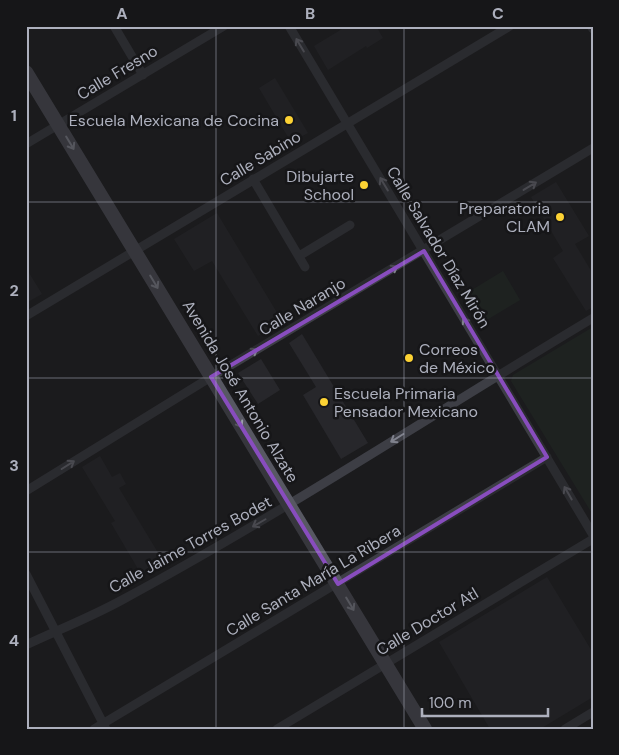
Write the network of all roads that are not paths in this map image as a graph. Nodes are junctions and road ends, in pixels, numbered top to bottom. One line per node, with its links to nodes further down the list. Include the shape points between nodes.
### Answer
1 (114, 26): 6 (street)
2 (224, 26): 6 (street, Calle Fresno)
3 (289, 26): 7 (street, Calle Salvador Díaz Mirón, one-way to 3)
4 (510, 26): 7 (street, Calle Sabino)
5 (26, 72): 8 (main road, Avenida José Antonio Alzate)
6 (143, 75): 8 (street, Calle Fresno)
7 (348, 123): 11 (street, Calle Sabino); 14 (street, Calle Salvador Díaz Mirón, one-way to 7)
8 (59, 124): 9 (street, Calle Fresno); 13 (main road, Avenida José Antonio Alzate, one-way to 13)
9 (26, 144)
10 (593, 148): 14 (street, Calle Naranjo, one-way to 10)
11 (253, 180): 13 (street, Calle Sabino); 15 (street)
12 (350, 225): 15 (street)
13 (136, 251): 17 (street, Calle Sabino); 20 (main road, Avenida José Antonio Alzate, one-way to 20)
14 (424, 251): 19 (street, Calle Salvador Díaz Mirón, one-way to 14); 20 (street, Calle Naranjo, one-way to 14)
15 (299, 256): 16 (street)
16 (305, 267)
17 (26, 316)
18 (593, 318): 19 (street, Calle Jaime Torres Bodet)
19 (498, 375): 21 (street, Calle Salvador Díaz Mirón); 23 (street, Calle Jaime Torres Bodet, one-way to 23)
20 (211, 377): 22 (street, Calle Naranjo, one-way to 20); 23 (main road, Avenida José Antonio Alzate, one-way to 23)
21 (547, 457): 24 (street, Calle Salvador Díaz Mirón, one-way to 21); 26 (street, Calle Santa María La Ribera)
22 (26, 491)
23 (290, 505): 26 (main road, Avenida José Antonio Alzate); 27 (street, Calle Jaime Torres Bodet, one-way to 27, via 120,601)
24 (593, 537): 29 (street, Calle Doctor Atl)
25 (26, 574): 27 (street)
26 (338, 584): 29 (main road, Avenida José Antonio Alzate, one-way to 29); 31 (street, Calle Santa María La Ribera)
27 (55, 632): 28 (street, Calle Jaime Torres Bodet); 31 (street)
28 (26, 645)
29 (386, 663): 32 (main road, Avenida José Antonio Alzate); 34 (street, Calle Doctor Atl)
30 (593, 712): 35 (street)
31 (105, 726): 33 (street, Calle Santa María La Ribera)
32 (423, 728)
33 (94, 729)
34 (277, 729)
35 (566, 729)

